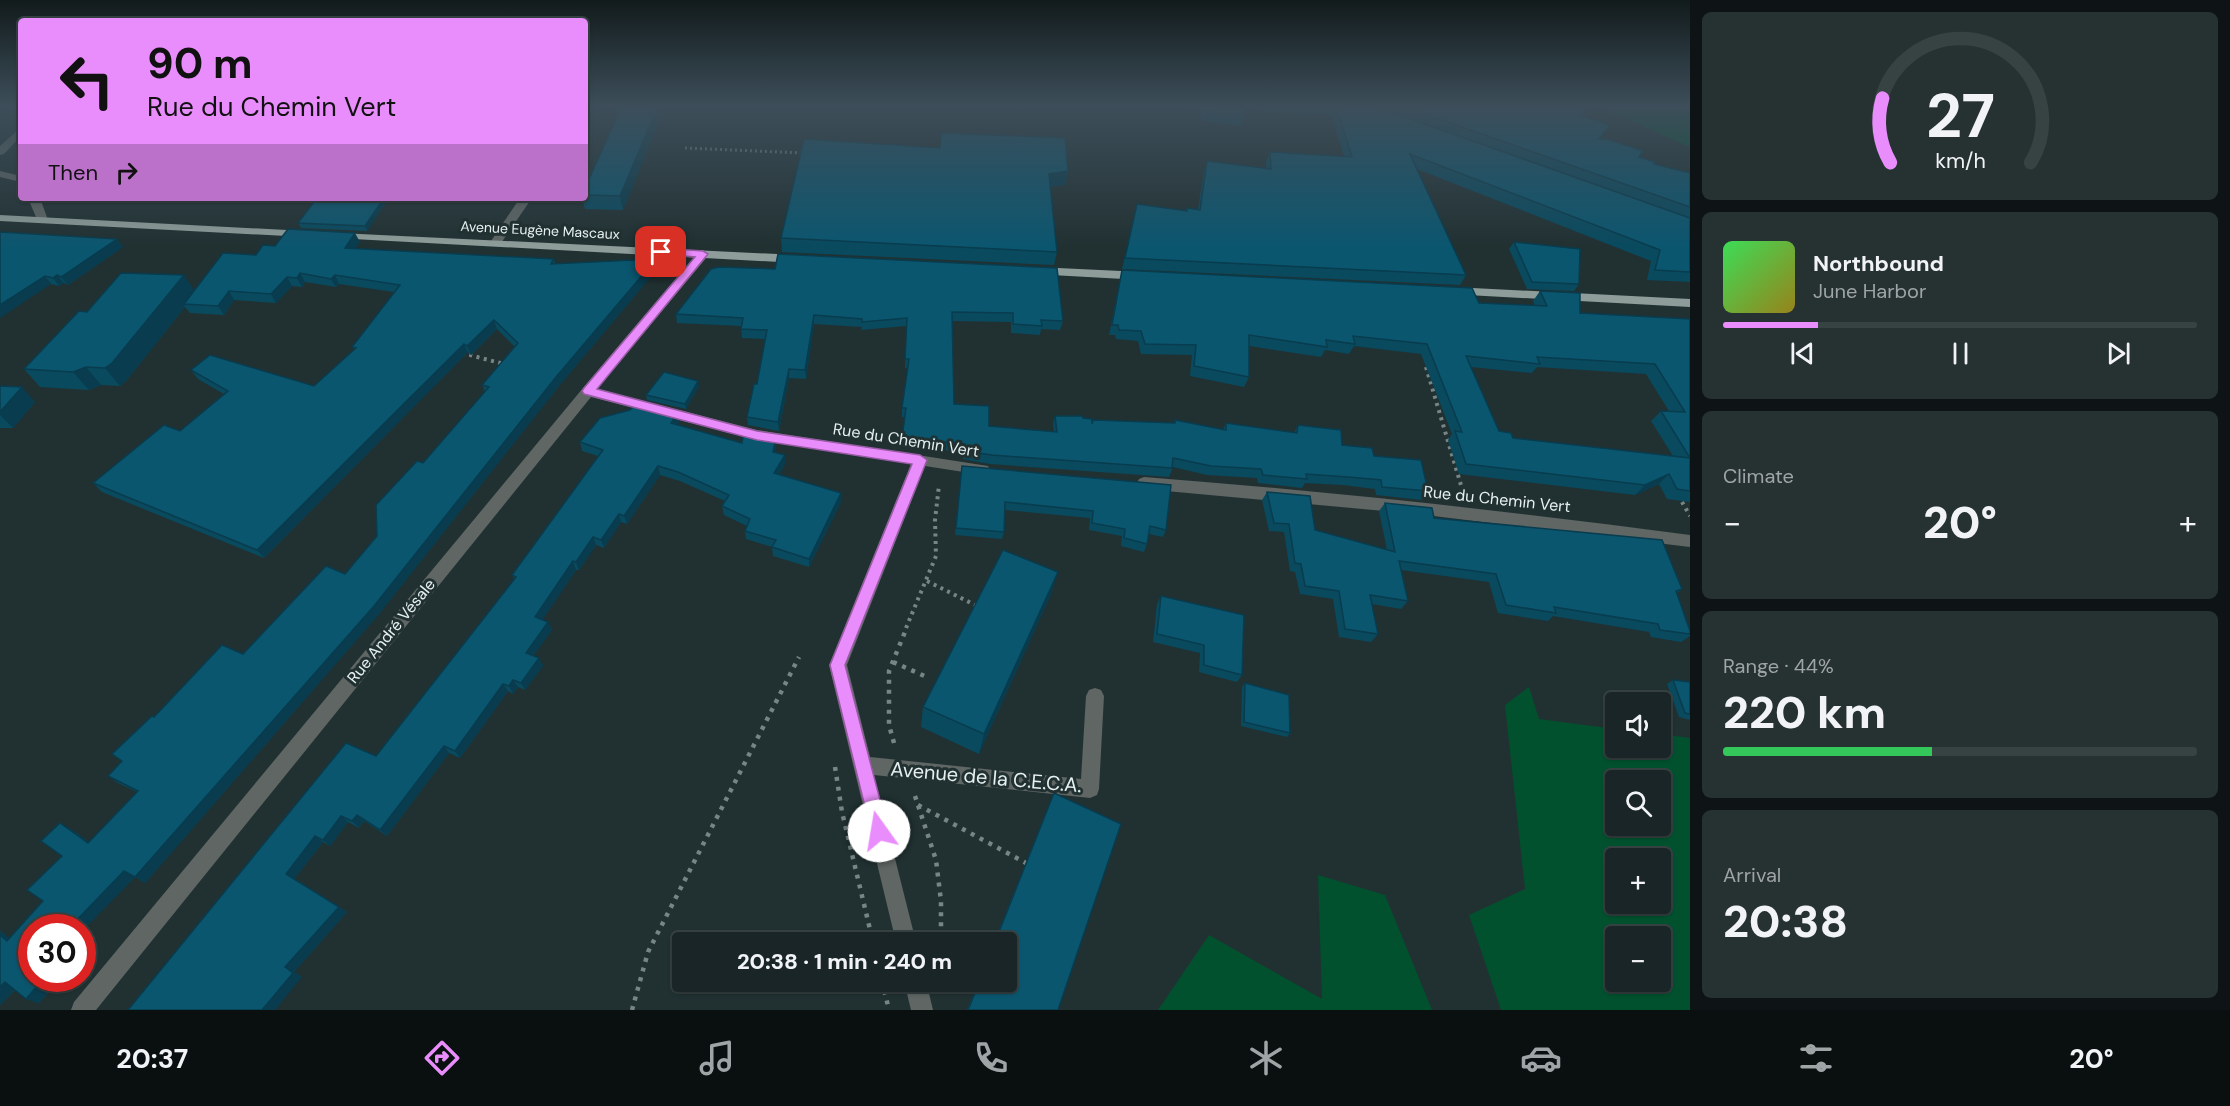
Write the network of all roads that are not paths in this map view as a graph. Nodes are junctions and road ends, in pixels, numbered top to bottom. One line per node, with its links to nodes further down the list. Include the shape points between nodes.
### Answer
1 (0, 174): 2 (street)
2 (18, 178)
3 (35, 201): 6 (street)
4 (524, 201): 7 (street)
5 (0, 218): 6 (main road, Avenue Eugène Mascaux)
6 (42, 220): 7 (main road, Avenue Eugène Mascaux)
7 (495, 244): 8 (main road, Avenue Eugène Mascaux)
8 (703, 254): 9 (main road, Avenue Eugène Mascaux); 14 (street, Rue André Vésale)
9 (806, 259)
10 (1019, 270): 11 (main road)
11 (1159, 277)
12 (1436, 291): 13 (main road)
13 (1690, 303)
14 (588, 391): 15 (street, Rue du Chemin Vert, via 757,435); 23 (street, Rue André Vésale)
15 (920, 460): 16 (street, Rue du Chemin Vert); 20 (street, Avenue de la C.E.C.A., via 837,665)
16 (1002, 472)
17 (1133, 482): 18 (street, Rue du Chemin Vert, via 1469,513)
18 (1690, 541)
19 (1095, 696): 20 (street, Avenue de la C.E.C.A., via 1090,789)
20 (863, 765): 21 (street, Avenue de la C.E.C.A.)
21 (904, 932)
22 (918, 992): 24 (street)
23 (82, 1010)
24 (922, 1010)

